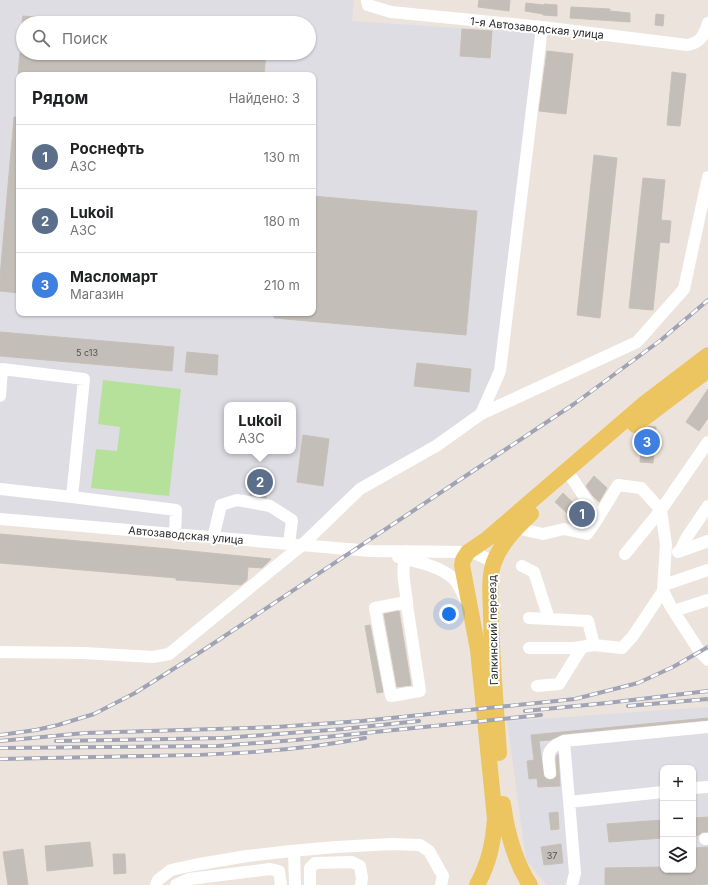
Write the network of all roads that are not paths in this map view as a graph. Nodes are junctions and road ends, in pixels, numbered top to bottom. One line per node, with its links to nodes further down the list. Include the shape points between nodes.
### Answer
1 (368, 3): 3 (street, 1-я Автозаводская улица, via 391,12)
2 (708, 24): 3 (street, 1-я Автозаводская улица, via 696,44 687,45)
3 (542, 27): 8 (street, via 500,371)
4 (708, 177): 8 (street, via 684,288 637,342)
5 (708, 355): 24 (main road, via 645,403 487,539)
6 (708, 370): 10 (main road, Галкинский переезд, via 632,427)
7 (0, 396): 12 (street, via 2,369 84,379)
8 (481, 414): 22 (street, via 436,446 360,489)
9 (708, 442): 14 (street)
10 (572, 478): 15 (street); 17 (main road, Галкинский переезд)
11 (0, 489): 12 (street)
12 (72, 497): 18 (street, via 176,510)
13 (708, 506): 23 (street)
14 (661, 510): 15 (street, via 641,488 618,485); 25 (street); 27 (street)
15 (598, 518): 17 (street, via 587,534 564,529 543,534)
16 (0, 519): 18 (street, Автозаводская улица)
17 (516, 528): 28 (main road, Галкинский переезд, via 500,549)
18 (175, 535): 19 (street, Автозаводская улица)
19 (213, 538): 21 (street, Автозаводская улица); 21 (street, via 221,505 237,500 270,506 292,520)
20 (708, 541): 23 (street)
21 (289, 544): 22 (street, Автозаводская улица)
22 (302, 545): 26 (street, Автозаводская улица); 41 (street, via 173,652 164,656 153,658 84,653)
23 (680, 551): 27 (street)
24 (460, 552): 26 (street); 28 (street, via 479,555); 34 (main road, Галкинский переезд)
25 (625, 554)
26 (406, 555): 33 (street, via 403,572); 34 (street, via 450,575 460,587)
27 (665, 556): 31 (street)
28 (494, 562): 60 (main road, Галкинский переезд, via 490,577 492,659 502,799 507,832 517,862)
29 (522, 566): 37 (street, via 534,572)
30 (708, 570): 31 (street)
31 (663, 588): 35 (street); 38 (street, via 633,636 622,648)
32 (708, 600): 35 (street)
33 (407, 602): 33 (street, via 420,691 391,696 375,608)
34 (470, 608): 59 (main road, Галкинский переезд, via 478,650 495,819 490,853)
35 (674, 611): 42 (street, via 700,652)
36 (529, 618): 37 (street)
37 (549, 619): 38 (street, via 588,621)
38 (594, 645): 39 (street)
39 (582, 647): 40 (street); 43 (street, via 559,684)
40 (529, 648)
41 (0, 652)
42 (708, 660)
43 (537, 686)
44 (708, 727): 45 (street)
45 (564, 741): 46 (street, via 551,748 548,754); 50 (street)
46 (550, 773)
47 (708, 787): 48 (street)
48 (696, 788)
49 (660, 792): 50 (street)
50 (569, 802): 61 (street, via 575,873)
51 (294, 851): 52 (street); 53 (street, via 247,856 171,870 158,880); 58 (street, via 385,844 420,845 429,851 443,876)
52 (295, 884): 55 (street)
53 (156, 885)
54 (176, 885): 55 (street, via 189,879 270,869 279,871)
55 (280, 885)
56 (310, 885): 57 (street, via 310,868 315,863 352,862 360,866)
57 (361, 885)
58 (441, 885)
59 (477, 885)
60 (530, 885)
61 (572, 885)

